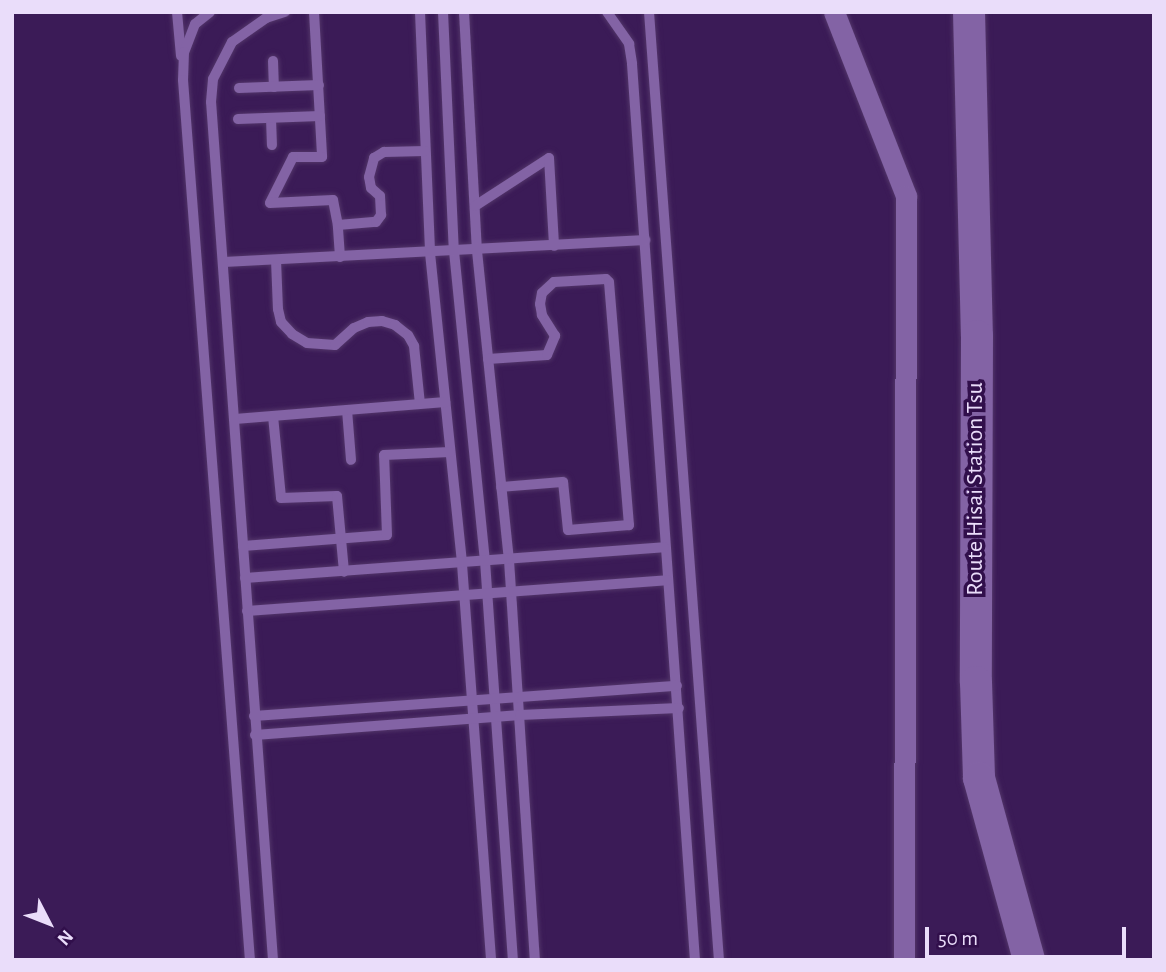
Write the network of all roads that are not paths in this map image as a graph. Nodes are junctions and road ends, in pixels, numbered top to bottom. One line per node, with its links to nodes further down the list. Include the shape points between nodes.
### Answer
1 (177, 12): 15 (lane)
2 (210, 12): 15 (lane, via 195,24 184,52)
3 (285, 12): 33 (lane, via 257,23 232,42 213,79)
4 (314, 12): 16 (lane)
5 (420, 12): 23 (lane)
6 (443, 12): 28 (lane)
7 (464, 12): 24 (lane)
8 (607, 12): 26 (lane, via 629,44)
9 (643, 12): 13 (lane)
10 (649, 12): 13 (lane)
11 (834, 12): 73 (street, via 906,196)
12 (969, 12): 74 (main road, Route Hisai Station Tsu, via 977,337 979,778)
13 (654, 49): 72 (lane)
14 (273, 61): 17 (lane)
15 (183, 80): 66 (lane)
16 (319, 85): 17 (lane); 19 (lane)
17 (274, 87): 18 (lane)
18 (239, 88)
19 (320, 116): 20 (lane); 25 (lane, via 322,157 293,158 270,203 333,200)
20 (271, 118): 21 (lane); 22 (lane)
21 (238, 119)
22 (272, 145)
23 (425, 151): 25 (lane, via 384,152 374,158 369,177 371,188 380,196 381,215 376,222); 30 (lane)
24 (474, 206): 27 (lane, via 549,158); 29 (lane)
25 (338, 225): 31 (lane)
26 (645, 240): 27 (lane); 45 (lane)
27 (554, 246): 29 (lane)
28 (454, 251): 29 (lane); 30 (lane); 47 (lane)
29 (477, 251): 34 (lane)
30 (430, 253): 31 (lane); 35 (lane)
31 (340, 257): 32 (lane)
32 (276, 260): 33 (lane); 36 (lane, via 278,309 281,322 292,334 307,343 335,345 368,322 395,325 414,346)
33 (224, 262): 39 (lane)
34 (488, 359): 42 (lane); 42 (lane, via 547,355 555,336 540,304 542,293 554,282 609,282 629,525 568,530 563,482)
35 (445, 402): 36 (lane); 40 (lane)
36 (420, 404): 37 (lane)
37 (347, 410): 38 (lane); 41 (lane)
38 (273, 416): 39 (lane); 43 (lane, via 281,498 337,496)
39 (235, 419): 44 (lane)
40 (450, 452): 43 (lane, via 384,455 387,535); 48 (lane)
41 (351, 460)
42 (501, 487): 46 (lane)
43 (341, 538): 44 (lane); 49 (lane)
44 (243, 546): 50 (lane)
45 (664, 547): 46 (lane); 51 (lane)
46 (509, 560): 47 (lane); 52 (lane)
47 (485, 561): 48 (lane); 53 (lane)
48 (461, 564): 49 (lane); 54 (lane)
49 (344, 572): 50 (lane)
50 (245, 578): 55 (lane)
51 (667, 580): 52 (lane); 56 (lane)
52 (511, 591): 53 (lane); 57 (lane)
53 (487, 593): 54 (lane); 58 (lane)
54 (464, 596): 55 (lane); 59 (lane)
55 (247, 611): 62 (lane)
56 (677, 686): 57 (lane); 60 (lane)
57 (519, 696): 58 (lane); 61 (lane)
58 (494, 699): 59 (lane); 63 (lane)
59 (471, 702): 62 (lane); 64 (lane)
60 (679, 708): 61 (lane); 71 (lane)
61 (520, 715): 63 (lane); 70 (lane)
62 (254, 716): 65 (lane)
63 (496, 718): 64 (lane); 69 (lane)
64 (472, 719): 65 (lane); 68 (lane)
65 (256, 735): 67 (lane)
66 (250, 960)
67 (274, 960)
68 (491, 960)
69 (513, 960)
70 (535, 960)
71 (695, 960)
72 (719, 960)
73 (904, 960)
74 (1029, 960)

